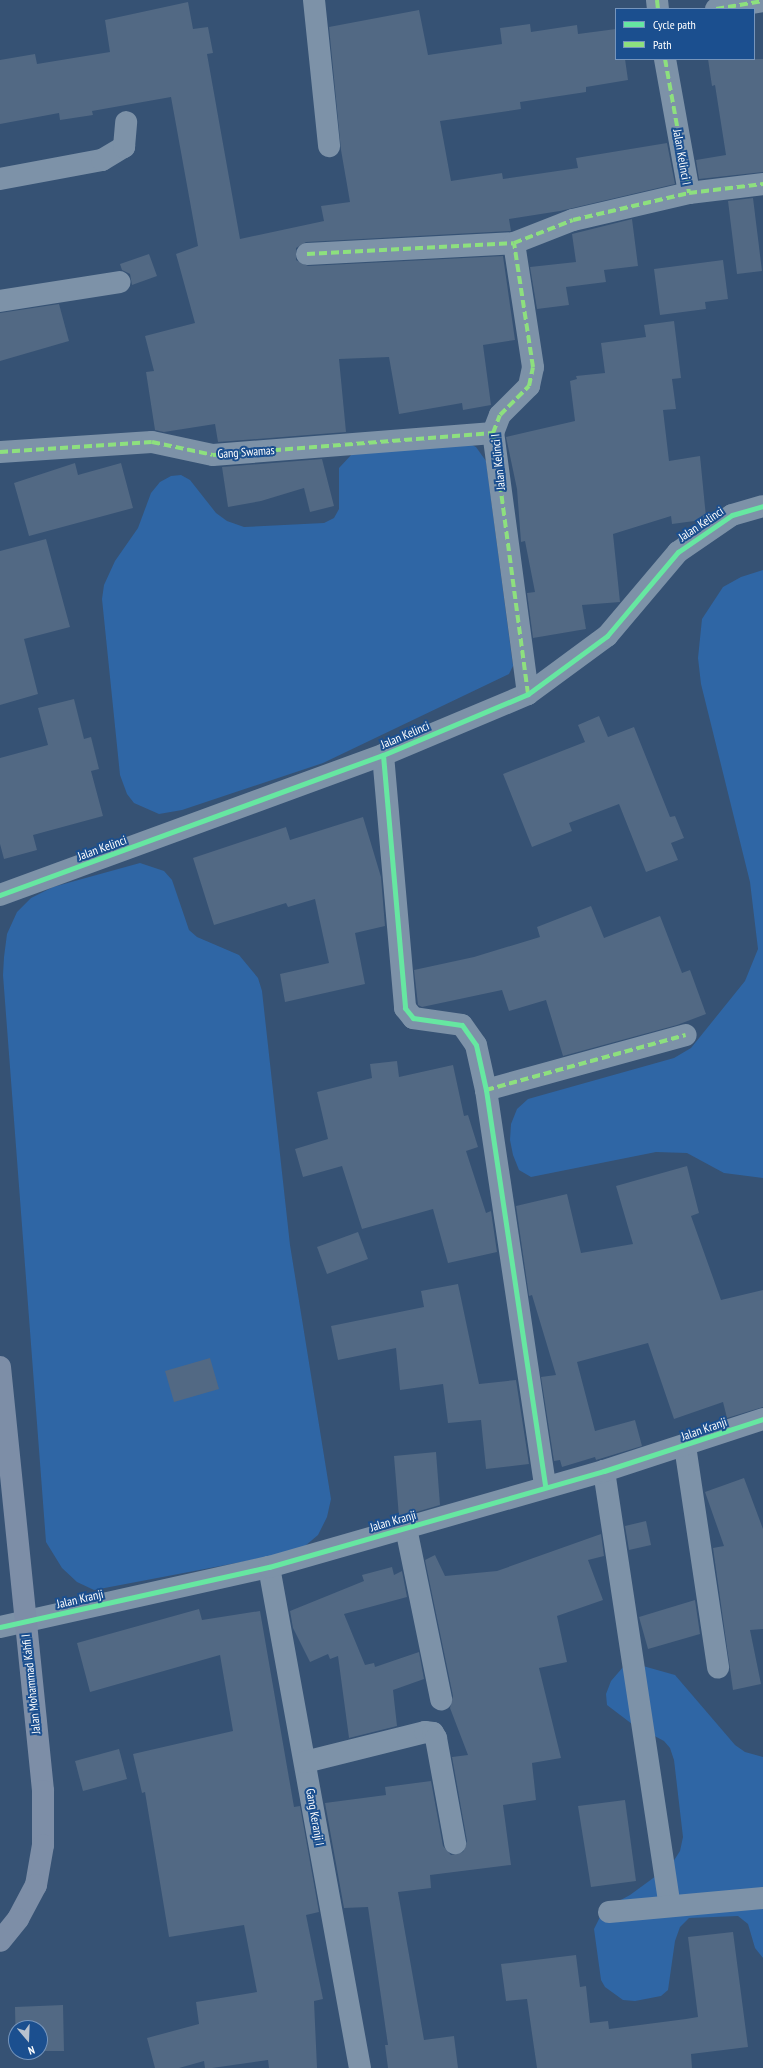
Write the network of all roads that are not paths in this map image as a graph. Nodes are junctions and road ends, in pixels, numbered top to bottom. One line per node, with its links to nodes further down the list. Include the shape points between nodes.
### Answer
1 (314, 0): 6 (street)
2 (763, 1): 3 (street)
3 (722, 8)
4 (665, 60): 9 (street, Jalan Kelinci I)
5 (126, 122): 7 (street, via 124,147 102,160)
6 (329, 146)
7 (0, 179)
8 (763, 184): 9 (street)
9 (689, 193): 10 (street, Jalan Kelinci I, via 573,220)
10 (514, 243): 11 (street, Jalan Kelinci I); 14 (street, Jalan Kelinci I, via 533,367 529,386 500,415)
11 (307, 254)
12 (120, 282): 13 (street)
13 (0, 301)
14 (493, 434): 15 (street, Gang Swamas, via 213,455 152,442); 17 (street, Jalan Kelinci I)
15 (0, 452)
16 (763, 506): 17 (street, Jalan Kelinci, via 732,515 678,552 607,636)
17 (528, 694): 18 (street, Jalan Kelinci)
18 (383, 755): 19 (street, Jalan Kelinci); 21 (street, via 405,1008 413,1018 462,1025 476,1045)
19 (0, 895)
20 (686, 1035): 21 (street)
21 (486, 1090): 26 (street)
22 (0, 1367): 29 (main road, Jalan Mohammad Kahfi I)
23 (763, 1419): 24 (street, Jalan Kranji)
24 (685, 1446): 25 (street, Jalan Kranji); 31 (street)
25 (604, 1471): 26 (street, Jalan Kranji); 36 (street)
26 (545, 1487): 27 (street, Jalan Kranji)
27 (406, 1528): 28 (street, Jalan Kranji); 32 (street)
28 (269, 1567): 29 (street, Jalan Kranji); 33 (street, Gang Keranji I)
29 (24, 1622): 30 (street, Jalan Kranji); 38 (main road, Jalan Mohammad Kahfi I, via 43,1791 43,1845 36,1884 18,1919)
30 (0, 1627)
31 (718, 1668)
32 (441, 1699)
33 (305, 1762): 34 (street, via 425,1732 433,1733); 39 (street, Gang Keranji I)
34 (455, 1843)
35 (763, 1898): 36 (street)
36 (670, 1906): 37 (street)
37 (609, 1912)
38 (0, 1941)
39 (360, 2068)

